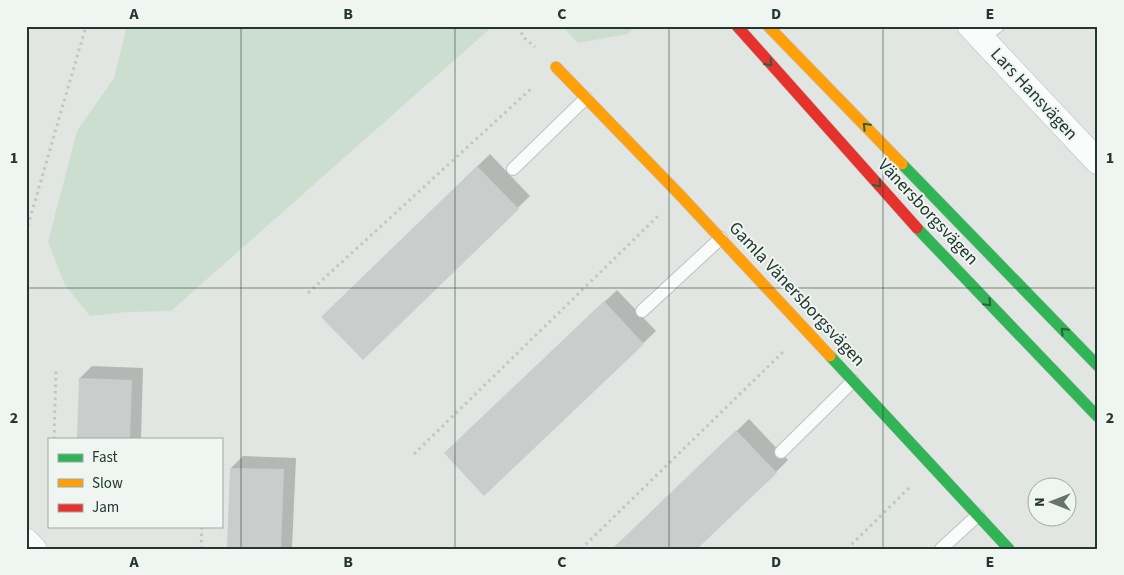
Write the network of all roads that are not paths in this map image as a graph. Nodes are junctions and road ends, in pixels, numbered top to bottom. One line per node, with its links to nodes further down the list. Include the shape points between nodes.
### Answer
1 (737, 26): 12 (main road, Vänersborgsvägen, one-way to 12, via 918,229)
2 (768, 26): 10 (main road, Vänersborgsvägen, one-way to 2)
3 (983, 30): 6 (street, Lars Hansvägen)
4 (556, 67): 5 (main road, Gamla Vänersborgsvägen)
5 (586, 98): 7 (lane); 8 (main road, Gamla Vänersborgsvägen)
6 (1098, 162)
7 (513, 169)
8 (721, 238): 9 (lane); 11 (main road, Gamla Vänersborgsvägen)
9 (642, 311)
10 (1098, 366)
11 (853, 381): 13 (lane); 14 (main road, Gamla Vänersborgsvägen)
12 (1098, 417)
13 (780, 452)
14 (978, 515): 17 (lane); 18 (main road, Gamla Vänersborgsvägen)
15 (26, 541): 16 (street)
16 (34, 549)
17 (941, 549)
18 (1009, 549)

